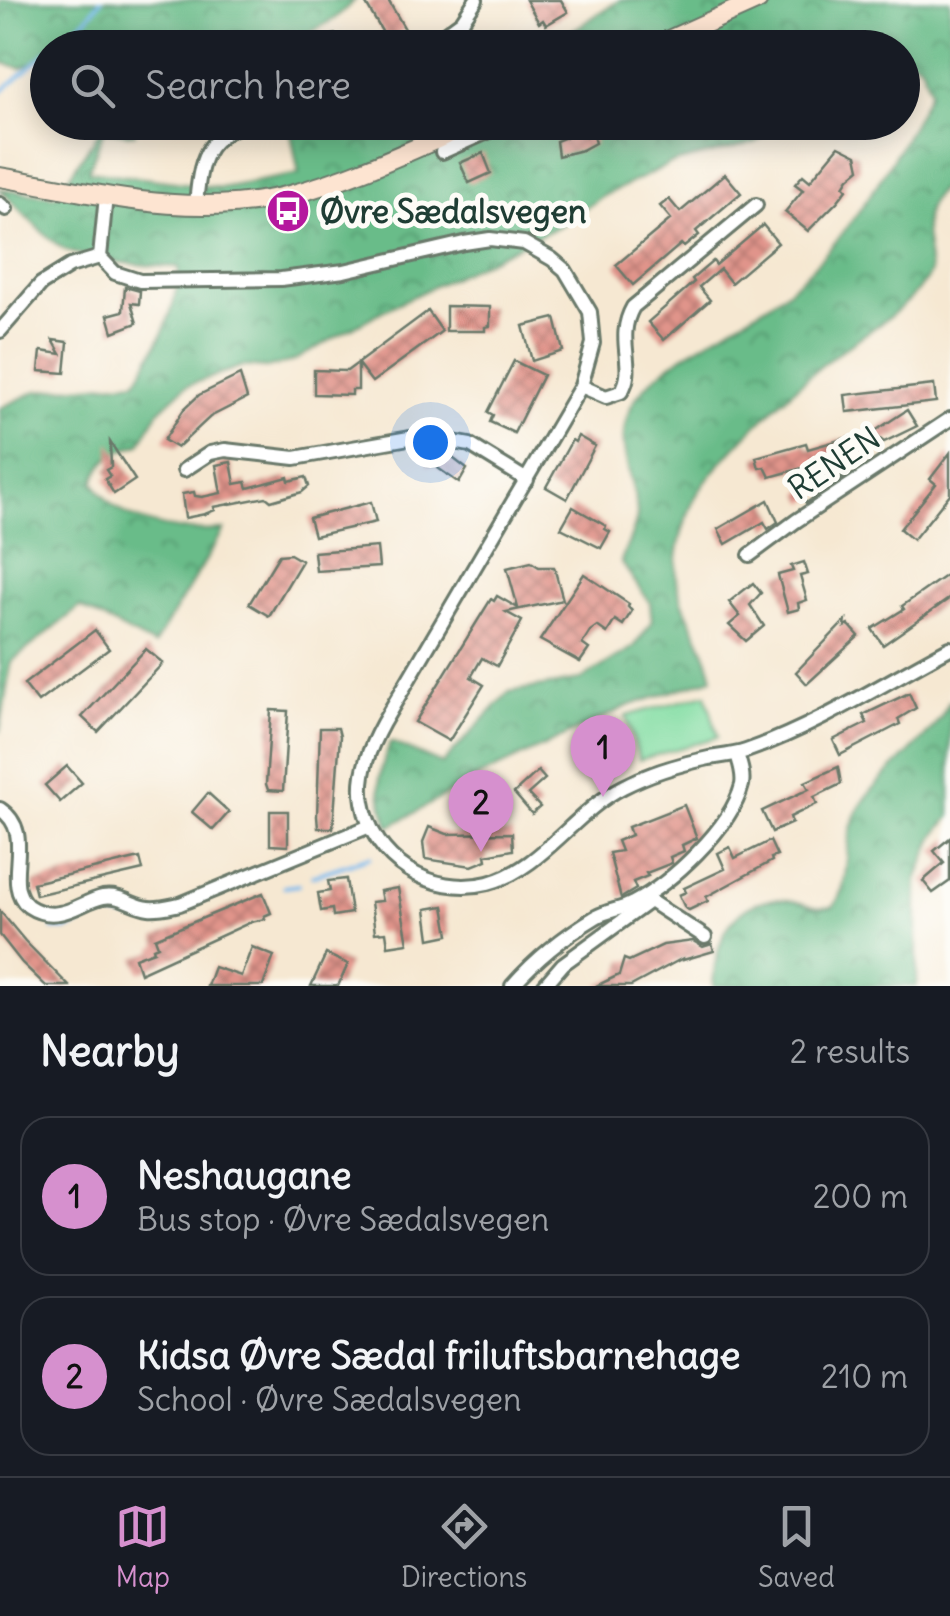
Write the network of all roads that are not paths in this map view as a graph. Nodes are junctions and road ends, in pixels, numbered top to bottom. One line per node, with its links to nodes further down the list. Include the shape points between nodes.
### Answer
1 (476, 0): 3 (street)
2 (758, 0): 4 (main road)
3 (450, 30)
4 (691, 30)
5 (218, 140): 11 (street, via 199,169)
6 (433, 140): 11 (main road, via 289,195)
7 (469, 140): 8 (street)
8 (442, 152)
9 (0, 177): 10 (main road)
10 (106, 196): 11 (main road); 13 (street)
11 (196, 204)
12 (756, 205): 15 (street, via 633,307 624,326 628,378 621,392 606,398)
13 (100, 256): 14 (street, via 41,284); 15 (street, via 114,273 140,281 281,279 344,272 464,242 524,244 565,270 590,312 593,343)
14 (0, 331)
15 (581, 386): 18 (street)
16 (950, 419): 19 (street, RENEN)
17 (184, 470): 18 (street, via 225,450 294,458 432,438 470,445)
18 (527, 480): 23 (street, via 374,739 362,785)
19 (750, 555)
20 (950, 648): 21 (street)
21 (737, 754): 23 (street, via 622,787 518,869 470,886 448,886 407,869); 24 (street, via 742,785 727,814)
22 (0, 809): 23 (street, via 18,838 12,872 18,898 49,914 116,896 151,909 180,904)
23 (370, 826)
24 (658, 888): 25 (street); 27 (street, via 597,916)
25 (650, 901): 26 (street); 28 (street, via 563,964)
26 (705, 937)
27 (512, 986)
28 (544, 986)

